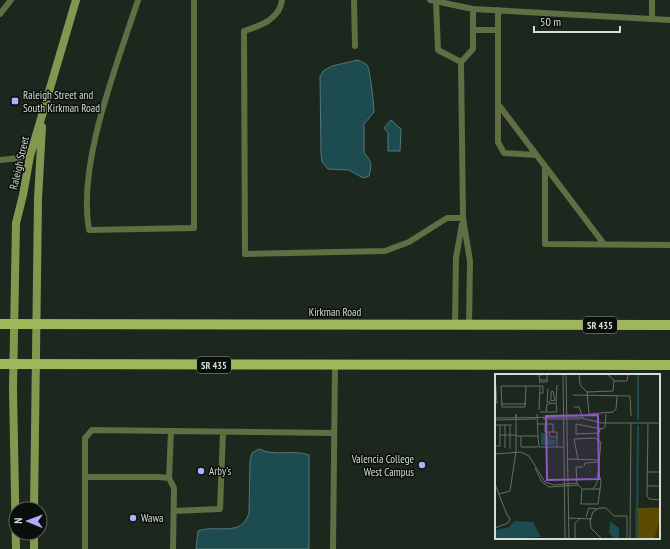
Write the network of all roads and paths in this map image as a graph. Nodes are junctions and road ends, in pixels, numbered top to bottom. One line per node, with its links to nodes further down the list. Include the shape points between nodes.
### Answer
1 (11, 0): 11 (lane)
2 (76, 0): 19 (street, Raleigh Street)
3 (138, 0): 4 (lane, via 113,76 94,146 88,180 86,215 89,230 194,228)
4 (194, 0)
5 (282, 0): 24 (lane, via 281,8 273,17 261,26 244,30 245,254 385,251 408,242 447,218)
6 (354, 0): 16 (lane)
7 (652, 0): 12 (lane)
8 (433, 1): 9 (lane); 17 (lane, via 438,50)
9 (473, 9): 10 (lane); 14 (lane)
10 (498, 10): 12 (lane); 15 (lane)
11 (0, 14)
12 (652, 19): 13 (lane)
13 (670, 20)
14 (473, 30): 15 (lane); 17 (lane, via 473,49)
15 (498, 30): 18 (lane)
16 (355, 46)
17 (461, 62): 24 (lane)
18 (498, 104): 20 (lane); 20 (lane, via 498,142 504,153)
19 (42, 118): 21 (street, Raleigh Street); 29 (street, Raleigh Street, via 38,199)
20 (536, 155): 23 (lane)
21 (29, 157): 22 (lane); 28 (street, Raleigh Street, via 16,223)
22 (0, 160)
23 (545, 167): 25 (lane); 25 (lane, via 545,244)
24 (463, 218): 30 (lane, via 456,258); 31 (lane, via 470,261)
25 (604, 244): 26 (lane)
26 (670, 245)
27 (0, 324): 28 (main road, Kirkman Road / SR 435)
28 (14, 324): 29 (main road, Kirkman Road / SR 435); 34 (street, Raleigh Street)
29 (37, 324): 30 (main road, Kirkman Road / SR 435); 35 (street, Raleigh Street)
30 (455, 325): 31 (main road, Kirkman Road / SR 435)
31 (469, 325): 32 (main road, Kirkman Road / SR 435)
32 (670, 325)
33 (0, 364): 34 (main road, SR 435)
34 (13, 364): 35 (main road, SR 435); 45 (street, Raleigh Street)
35 (36, 364): 36 (main road, SR 435); 43 (street, Raleigh Street)
36 (335, 365): 37 (main road, SR 435); 40 (lane)
37 (670, 366)
38 (171, 431): 39 (lane); 41 (lane, via 92,430 85,438); 42 (lane)
39 (223, 432): 40 (lane); 44 (lane, via 220,510)
40 (334, 433): 48 (lane)
41 (85, 477): 42 (lane); 46 (lane)
42 (169, 478): 44 (lane, via 174,488)
43 (34, 501)
44 (174, 511): 47 (lane)
45 (16, 549)
46 (85, 549)
47 (173, 549)
48 (333, 549)

